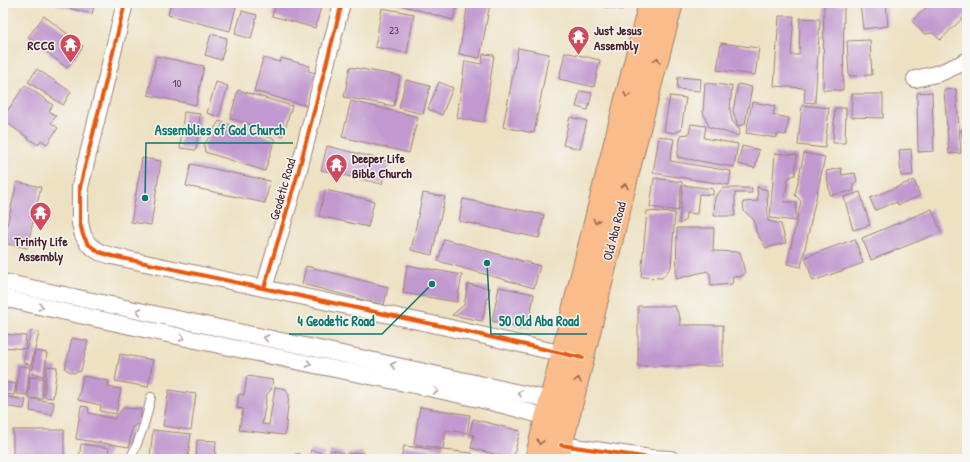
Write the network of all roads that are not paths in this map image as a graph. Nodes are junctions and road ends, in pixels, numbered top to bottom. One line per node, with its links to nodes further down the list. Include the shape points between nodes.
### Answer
1 (125, 3): 8 (street, via 80,187 80,223 83,236 88,244 99,252 112,256)
2 (342, 3): 8 (street, Geodetic Road, via 298,173)
3 (650, 3): 10 (main road, Old Aba Road, one-way to 10)
4 (672, 3): 10 (main road, Old Aba Road, one-way to 4, via 633,152)
5 (967, 61): 6 (street, via 940,73)
6 (915, 79)
7 (3, 282): 12 (street, one-way to 7, via 370,360)
8 (264, 288): 10 (street)
9 (3, 298): 12 (street, one-way to 12, via 521,410)
10 (573, 356): 12 (main road, Old Aba Road)
11 (151, 397): 14 (lane, via 145,424)
12 (559, 411): 13 (main road, Old Aba Road); 15 (main road, Old Aba Road, one-way to 15)
13 (560, 452): 16 (street)
14 (130, 459)
15 (536, 459)
16 (671, 459)

